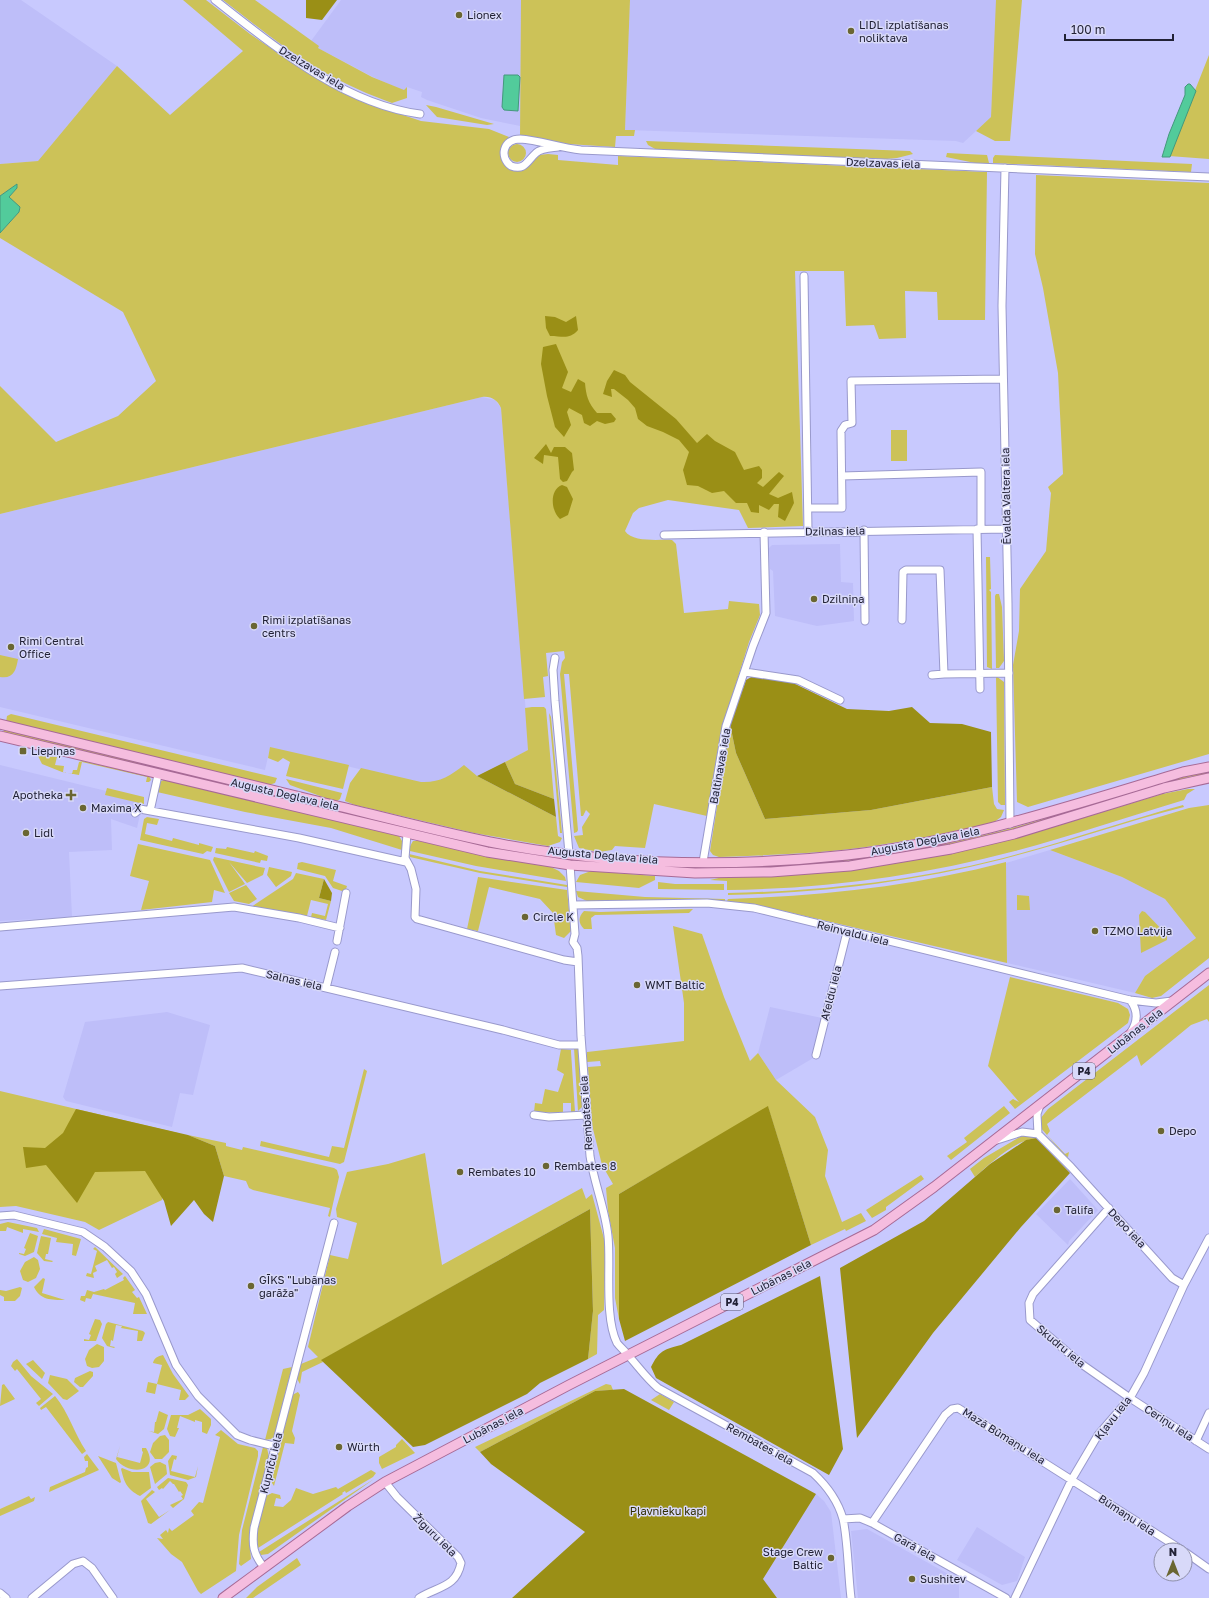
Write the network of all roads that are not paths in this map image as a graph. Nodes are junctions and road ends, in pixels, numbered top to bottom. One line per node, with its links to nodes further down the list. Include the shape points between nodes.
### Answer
1 (215, 0): 2 (street, Dzelzavas iela, via 269,42 316,73 380,104)
2 (420, 114)
3 (558, 147): 3 (street, Dzelzavas iela, via 514,140 506,145 503,154 507,163 520,168 541,150); 4 (street, Dzelzavas iela, via 638,153)
4 (1005, 168): 5 (street, Dzelzavas iela); 7 (street, Ēvalda Valtera iela, via 1002,306)
5 (1209, 178)
6 (804, 276): 9 (street)
7 (1004, 379): 8 (street, via 851,381 852,423 845,425 840,431); 11 (street, Ēvalda Valtera iela)
8 (842, 476): 9 (street, via 842,508); 10 (street, via 981,472)
9 (808, 508): 13 (street)
10 (979, 529): 11 (street, Dzilnas iela); 12 (street, Dzilnas iela); 22 (street)
11 (1006, 529): 20 (street, Ēvalda Valtera iela)
12 (864, 530): 13 (street, Dzilnas iela); 17 (street)
13 (808, 531): 14 (street, Dzilnas iela)
14 (764, 532): 15 (street, Dzilnas iela); 19 (street, Baltinavas iela, via 766,613)
15 (664, 535)
16 (902, 620): 21 (street, via 903,572 940,570)
17 (865, 621)
18 (555, 658): 37 (street, via 555,701)
19 (745, 672): 25 (street, via 798,680); 39 (street, Baltinavas iela, via 726,726)
20 (1009, 673): 22 (street); 33 (street, Ēvalda Valtera iela)
21 (944, 674): 22 (street); 23 (street)
22 (980, 674): 24 (street)
23 (932, 675)
24 (980, 689)
25 (840, 700)
26 (0, 724): 35 (main road, Augusta Deglava iela)
27 (0, 736): 29 (main road, Augusta Deglava iela)
28 (1209, 767): 33 (main road, Augusta Deglava iela, via 1183,772)
29 (158, 775): 31 (street); 34 (main road, Augusta Deglava iela)
30 (1209, 778): 40 (main road, Augusta Deglava iela, via 1164,788 1014,834 951,849 850,866 771,872 694,873)
31 (150, 811): 32 (street, via 138,809); 38 (street, via 299,838)
32 (135, 813)
33 (1010, 824): 39 (main road, Augusta Deglava iela, via 944,839 849,854 762,861)
34 (407, 834): 36 (main road, Augusta Deglava iela); 38 (street)
35 (478, 839): 36 (main road); 37 (main road, Augusta Deglava iela)
36 (476, 850): 40 (main road, Augusta Deglava iela)
37 (569, 853): 39 (main road, Augusta Deglava iela, via 634,860)
38 (406, 862): 48 (street, via 416,889 416,919)
39 (703, 862)
40 (570, 865): 42 (street, Rembates iela)
41 (346, 893): 44 (street)
42 (572, 905): 45 (street, Reinvaldu iela, via 732,904 777,912); 48 (street, Rembates iela, via 575,934 573,942 577,948)
43 (0, 927): 44 (street, via 234,907)
44 (340, 928): 46 (street)
45 (847, 932): 52 (street, Reinvaldu iela); 56 (street, Afeldu iela)
46 (337, 941)
47 (335, 952): 51 (street, via 335,967)
48 (578, 962): 55 (street, Rembates iela)
49 (1209, 973): 53 (main road, Lubānas iela / P4)
50 (0, 986): 51 (street, Salnas iela, via 242,968)
51 (326, 988): 55 (street, Salnas iela, via 559,1045)
52 (1130, 1000): 53 (street, Reinvaldu iela, via 1156,1003); 54 (street, via 1137,1013 1136,1025)
53 (1174, 1001): 54 (main road, Lubānas iela / P4)
54 (1128, 1036): 57 (main road, Lubānas iela / P4)
55 (581, 1045): 58 (street, Rembates iela)
56 (816, 1055)
57 (1040, 1105): 60 (street); 61 (main road, Lubānas iela / P4)
58 (586, 1115): 59 (street); 67 (street, Rembates iela, via 592,1175 604,1210 608,1235 612,1323 618,1344)
59 (534, 1116)
60 (1038, 1134): 61 (street, via 1022,1132); 62 (street, Depo iela)
61 (994, 1140): 67 (main road, Lubānas iela / P4, via 874,1230)
62 (1109, 1208): 66 (street, Depo iela, via 1172,1278); 68 (street, Skudru iela, via 1033,1294 1029,1311 1030,1320 1075,1358)
63 (0, 1216): 71 (street, via 14,1215 83,1232 108,1249 131,1271 146,1294 176,1365 198,1396 237,1434)
64 (334, 1223): 71 (street, Kupriču iela)
65 (1209, 1238): 66 (street, Kļavu iela)
66 (1184, 1285): 68 (street, Kļavu iela)
67 (628, 1355): 74 (main road, Lubānas iela / P4); 75 (street, Rembates iela, via 658,1388 813,1473 829,1490)
68 (1130, 1398): 70 (street, Ceriņu iela); 73 (street, Kļavu iela, via 1098,1436)
69 (1209, 1413): 70 (street)
70 (1196, 1441): 72 (street, Ceriņu iela)
71 (274, 1446): 79 (street, Kupriču iela, via 253,1538 256,1556)
72 (1209, 1449)
73 (1072, 1479): 76 (street, Mazā Būmaņu iela, via 967,1413 958,1408 952,1409 945,1415); 77 (street, Būmaņu iela); 89 (street, Kļavu iela)
74 (385, 1482): 79 (main road, Lubānas iela / P4); 86 (street, Žīguru iela, via 462,1563 454,1580)
75 (843, 1519): 76 (street, Garā iela, via 860,1518); 87 (street, Rembates iela)
76 (872, 1523): 88 (street, Garā iela)
77 (1170, 1542)
78 (1193, 1558): 80 (street)
79 (264, 1567): 85 (main road, Lubānas iela / P4)
80 (1209, 1569)
81 (0, 1593): 82 (street)
82 (6, 1598)
83 (32, 1598): 84 (street, via 73,1564 83,1561 88,1563)
84 (113, 1598)
85 (223, 1598)
86 (419, 1598)
87 (851, 1598)
88 (1006, 1598)
89 (1015, 1598)

